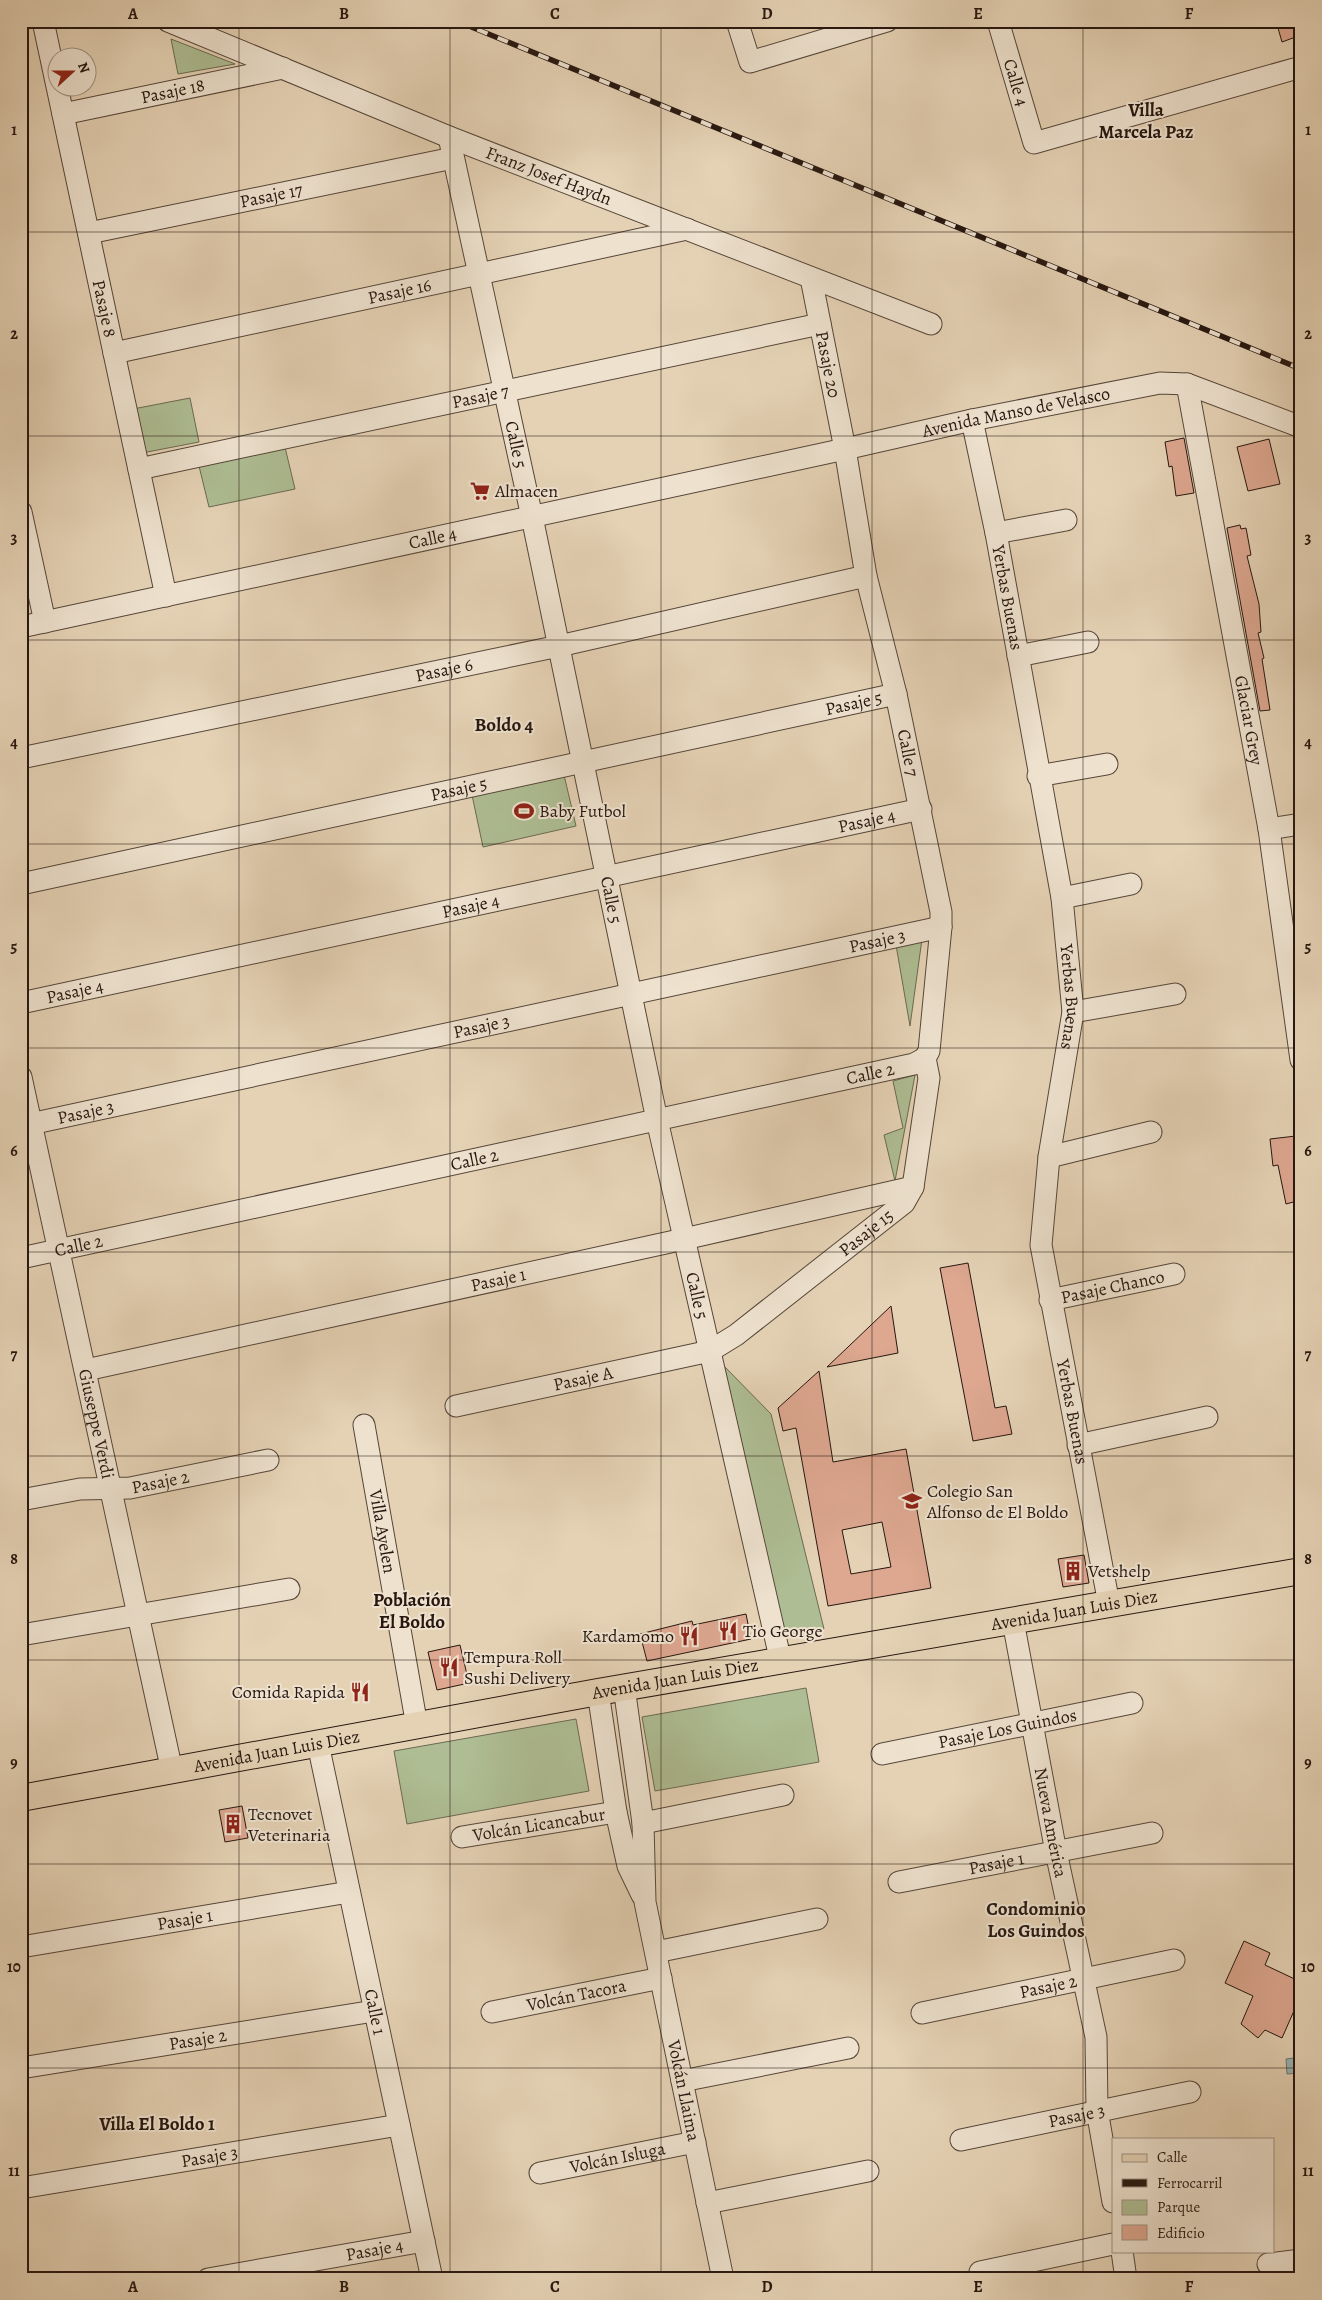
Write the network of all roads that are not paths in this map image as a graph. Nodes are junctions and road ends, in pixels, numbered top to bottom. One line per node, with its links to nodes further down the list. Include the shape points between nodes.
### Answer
1 (43, 21): 8 (street, Pasaje 8)
2 (168, 21): 7 (street, Franz Josef Haydn)
3 (737, 21): 4 (street, via 750,62)
4 (887, 21)
5 (998, 21): 6 (street, Calle 4, via 1034,142)
6 (1301, 67)
7 (283, 68): 8 (street, Pasaje 18); 9 (street, Franz Josef Haydn)
8 (63, 114): 12 (street, Pasaje 8)
9 (449, 137): 10 (street, Calle 5); 11 (street, Franz Josef Haydn)
10 (453, 158): 12 (street, Pasaje 17); 13 (street, Calle 5)
11 (687, 229): 13 (street, Pasaje 16); 14 (street, Franz Josef Haydn)
12 (88, 233): 17 (street, Pasaje 8)
13 (479, 274): 17 (street, Pasaje 16); 19 (street, Calle 5)
14 (811, 278): 15 (street, Pasaje 20); 16 (street, Franz Josef Haydn)
15 (820, 324): 19 (street, Pasaje 7); 22 (street, Pasaje 20)
16 (931, 324)
17 (114, 353): 23 (street, Pasaje 8)
18 (1187, 384): 20 (street, Avenida Manso de Velasco, via 1160,383); 21 (street, Avenida Manso de Velasco); 42 (street, Glaciar Grey)
19 (504, 391): 23 (street, Pasaje 7); 25 (street, Calle 5)
20 (972, 420): 22 (street, Avenida Manso de Velasco); 27 (street, Yerbas Buenas)
21 (1301, 427)
22 (845, 449): 25 (street, Calle 4); 28 (street, Calle 7)
23 (139, 469): 29 (street, Pasaje 8)
24 (21, 512): 30 (street)
25 (532, 517): 29 (street, Calle 4); 33 (street, Calle 5)
26 (1066, 520): 27 (street)
27 (996, 533): 34 (street, Yerbas Buenas)
28 (866, 576): 33 (street, Pasaje 6); 35 (street, Calle 7)
29 (166, 596): 30 (street, Calle 4)
30 (45, 622): 31 (street, Calle 4)
31 (21, 627)
32 (1088, 642): 34 (street)
33 (558, 646): 36 (street, Pasaje 6); 37 (street, Calle 5)
34 (1018, 656): 39 (street, Yerbas Buenas)
35 (896, 694): 37 (street, Pasaje 5); 40 (street, Calle 7)
36 (21, 758)
37 (582, 761): 43 (street, Calle 5); 44 (street, Pasaje 5)
38 (1107, 764): 39 (street)
39 (1038, 776): 46 (street, Yerbas Buenas)
40 (921, 809): 43 (street, Pasaje 4); 47 (street, Calle 7, via 941,912)
41 (1301, 824): 42 (street)
42 (1269, 829): 53 (street, Glaciar Grey)
43 (606, 876): 48 (street, Calle 5); 50 (street, Pasaje 4)
44 (21, 884)
45 (1131, 884): 46 (street)
46 (1062, 898): 51 (street, Yerbas Buenas)
47 (941, 927): 48 (street, Pasaje 3); 52 (street, Calle 7, via 929,1050)
48 (631, 993): 55 (street, Calle 5); 56 (street, Pasaje 3)
49 (1175, 994): 51 (street)
50 (21, 1003)
51 (1073, 1012): 58 (street, Yerbas Buenas)
52 (925, 1058): 55 (street, Calle 2, via 914,1064); 59 (street, Pasaje 15, via 929,1078)
53 (1301, 1060)
54 (21, 1077): 56 (street, Giuseppe Verdi)
55 (657, 1120): 60 (street, Calle 5); 61 (street, Calle 2)
56 (26, 1125): 61 (street, Giuseppe Verdi)
57 (1151, 1132): 58 (street)
58 (1049, 1157): 64 (street, Yerbas Buenas, via 1041,1245)
59 (912, 1187): 60 (street, Pasaje 1); 65 (street, Pasaje 15, via 904,1203 736,1335)
60 (684, 1239): 65 (street, Calle 5); 66 (street, Pasaje 1)
61 (59, 1250): 62 (street, Calle 2); 66 (street, Giuseppe Verdi)
62 (21, 1258)
63 (1174, 1274): 64 (street, Pasaje Chanco)
64 (1050, 1300): 70 (street, Yerbas Buenas)
65 (710, 1351): 67 (street, Pasaje A); 80 (street, Calle 5)
66 (86, 1370): 72 (street, Giuseppe Verdi)
67 (456, 1406)
68 (1207, 1418): 70 (street)
69 (364, 1425): 85 (street, Villa Ayelen)
70 (1078, 1445): 76 (street, Yerbas Buenas)
71 (268, 1460): 72 (street, Pasaje 2, via 130,1488)
72 (111, 1487): 73 (street, Pasaje 2); 77 (street, Giuseppe Verdi)
73 (21, 1500)
74 (1301, 1571): 76 (main road, Avenida Juan Luis Diez)
75 (290, 1589): 77 (street)
76 (1109, 1604): 78 (main road, Avenida Juan Luis Diez)
77 (139, 1614): 79 (street); 88 (street, Giuseppe Verdi)
78 (1013, 1621): 80 (main road, Avenida Juan Luis Diez); 84 (street, Nueva América)
79 (21, 1635)
80 (781, 1662): 81 (main road, Avenida Juan Luis Diez)
81 (624, 1688): 82 (main road, Avenida Juan Luis Diez); 92 (street, Volcán Llaima)
82 (598, 1692): 85 (main road, Avenida Juan Luis Diez); 91 (street, Volcán Llaima)
83 (1132, 1704): 84 (street, Pasaje Los Guindos)
84 (1032, 1723): 87 (street, Pasaje Los Guindos); 95 (street, Nueva América)
85 (417, 1726): 86 (main road, Avenida Juan Luis Diez)
86 (318, 1744): 88 (main road, Avenida Juan Luis Diez); 97 (street, Calle 1)
87 (882, 1754)
88 (172, 1771): 90 (main road, Avenida Juan Luis Diez)
89 (783, 1795): 92 (street)
90 (21, 1798)
91 (616, 1812): 94 (street, Volcán Licancabur); 98 (street, Volcán Llaima, via 628,1866)
92 (643, 1823): 98 (street, Volcán Llaima)
93 (1152, 1833): 95 (street, Pasaje 1)
94 (462, 1837)
95 (1056, 1852): 96 (street, Pasaje 1); 104 (street, Nueva América)
96 (899, 1882)
97 (349, 1892): 100 (street, Pasaje 1); 105 (street, Calle 1)
98 (646, 1902): 101 (street, Volcán Llaima)
99 (817, 1919): 101 (street)
100 (21, 1947)
101 (656, 1952): 103 (street, Volcán Llaima)
102 (1174, 1960): 104 (street, Pasaje 2)
103 (661, 1978): 106 (street, Volcán Tacora); 110 (street, Volcán Llaima)
104 (1084, 1980): 107 (street, Pasaje 2); 112 (street, Nueva América, via 1096,2036)
105 (374, 2011): 109 (street, Pasaje 2); 113 (street, Calle 1)
106 (492, 2012)
107 (922, 2013)
108 (848, 2048): 110 (street)
109 (21, 2068)
110 (682, 2081): 115 (street, Volcán Llaima)
111 (1190, 2092): 112 (street, Pasaje 3)
112 (1097, 2110): 114 (street, Pasaje 3); 119 (street, Nueva América)
113 (399, 2125): 118 (street, Pasaje 3); 121 (street, Calle 1)
114 (961, 2140)
115 (695, 2142): 117 (street, Volcán Isluga); 120 (street, Volcán Llaima)
116 (868, 2171): 120 (street)
117 (540, 2174)
118 (21, 2188)
119 (1112, 2196)
120 (707, 2203): 129 (street, Volcán Llaima)
121 (424, 2241): 127 (street, Pasaje 4); 128 (street, Calle 1)
122 (1112, 2244): 126 (street)
123 (1122, 2252): 130 (street)
124 (1301, 2260): 125 (street)
125 (1268, 2264)
126 (980, 2272)
127 (208, 2279)
128 (432, 2279)
129 (722, 2279)
130 (1126, 2279)

